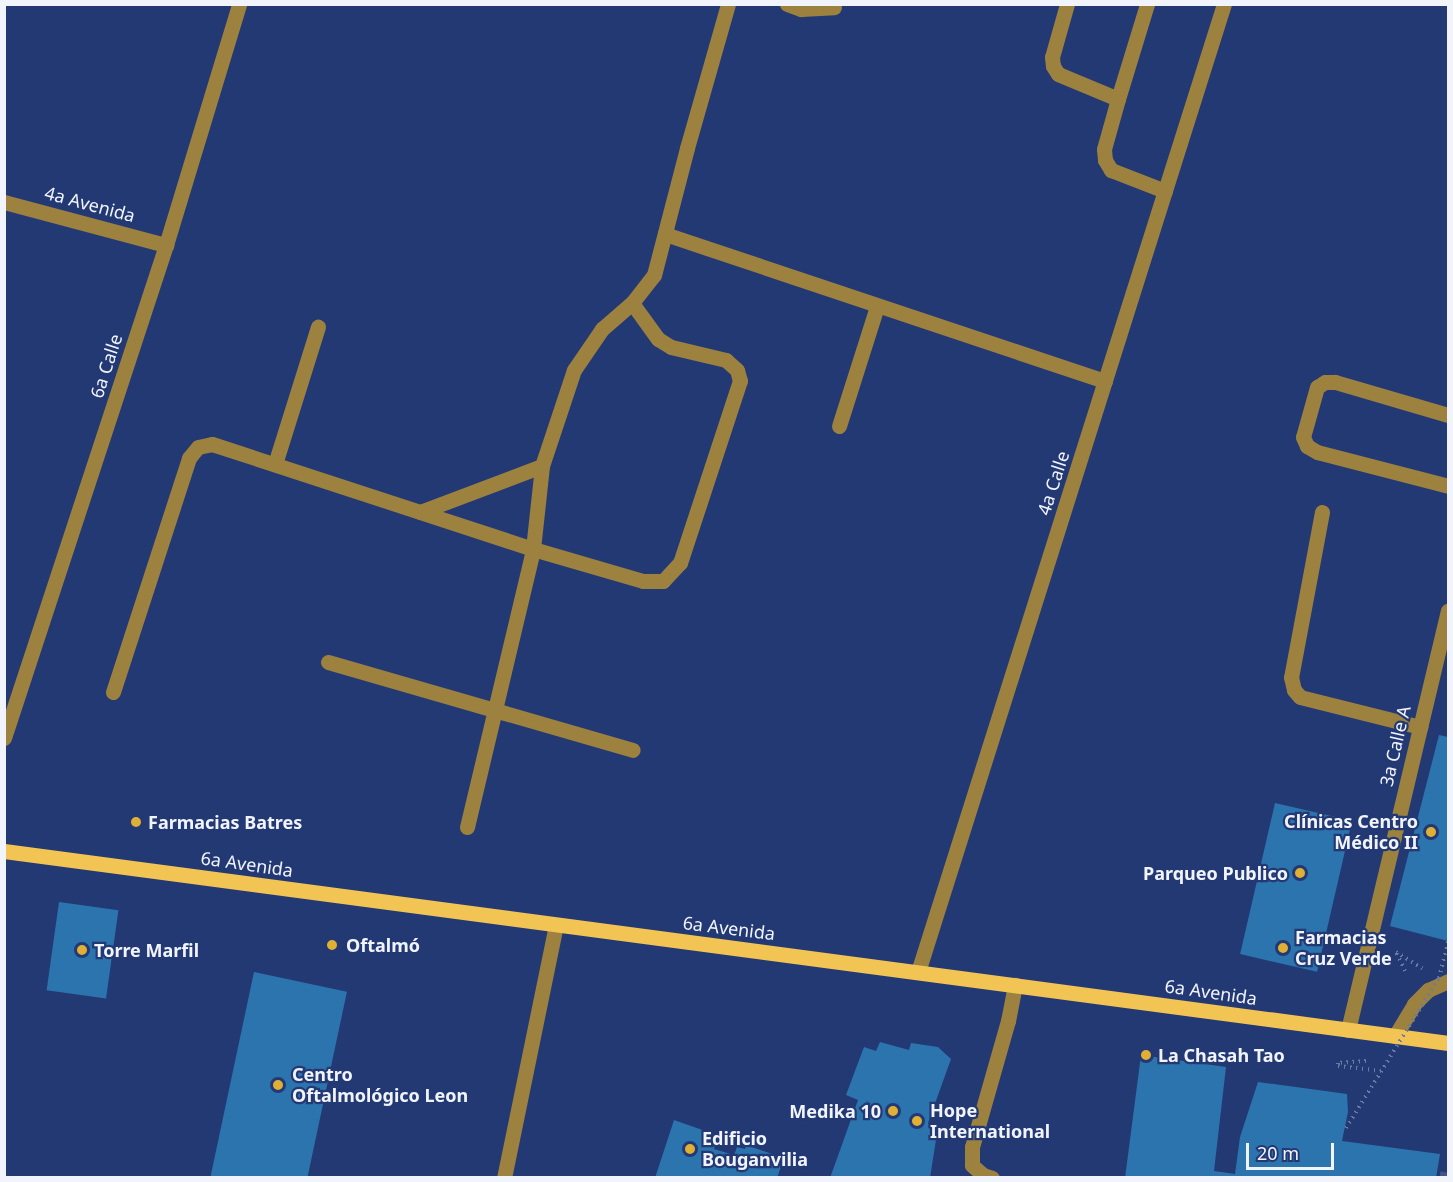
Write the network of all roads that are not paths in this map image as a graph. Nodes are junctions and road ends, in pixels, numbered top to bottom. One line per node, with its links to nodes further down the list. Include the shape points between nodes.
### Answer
1 (239, 4): 12 (street, 6a Calle)
2 (728, 4): 11 (street)
3 (787, 4): 7 (street, via 801,9)
4 (1067, 4): 8 (street, via 1053,66 1058,74)
5 (1147, 4): 8 (street)
6 (1224, 4): 9 (street, 4a Calle)
7 (834, 7)
8 (1118, 99): 9 (street, via 1104,149 1105,160 1111,170)
9 (1165, 191): 16 (street, 4a Calle)
10 (4, 202): 12 (street, 4a Avenida)
11 (665, 234): 13 (street, via 654,275); 14 (street)
12 (166, 245): 30 (street, 6a Calle)
13 (632, 303): 20 (street, via 602,329 574,370); 24 (street, via 658,339 671,347 726,360 740,381 680,563 663,581 643,581)
14 (876, 306): 16 (street); 18 (street)
15 (318, 327): 19 (street)
16 (1105, 381): 35 (street, 4a Calle)
17 (1449, 415): 21 (street, via 1325,382 1317,387 1303,437 1317,453)
18 (839, 426)
19 (275, 464): 22 (street); 27 (street, via 212,444 198,447 189,458)
20 (542, 466): 22 (street); 24 (street)
21 (1449, 486)
22 (420, 512): 24 (street)
23 (1322, 512): 29 (street, via 1291,677 1294,690 1300,697)
24 (533, 549): 28 (street)
25 (1449, 611): 29 (street, 3a Calle A)
26 (328, 662): 28 (street)
27 (113, 692)
28 (494, 709): 31 (street); 32 (street)
29 (1419, 727): 38 (street, 3a Calle A)
30 (4, 738)
31 (633, 750)
32 (467, 826)
33 (4, 851): 34 (main road, 6a Avenida)
34 (556, 926): 35 (main road, 6a Avenida); 41 (street)
35 (918, 972): 37 (main road, 6a Avenida)
36 (1449, 981): 39 (street, via 1428,990 1414,1004)
37 (1015, 985): 38 (main road, 6a Avenida); 42 (street, via 972,1147 972,1165)
38 (1348, 1030): 39 (main road, 6a Avenida)
39 (1395, 1036): 40 (main road, 6a Avenida)
40 (1449, 1043)
41 (504, 1178)
42 (992, 1178)

